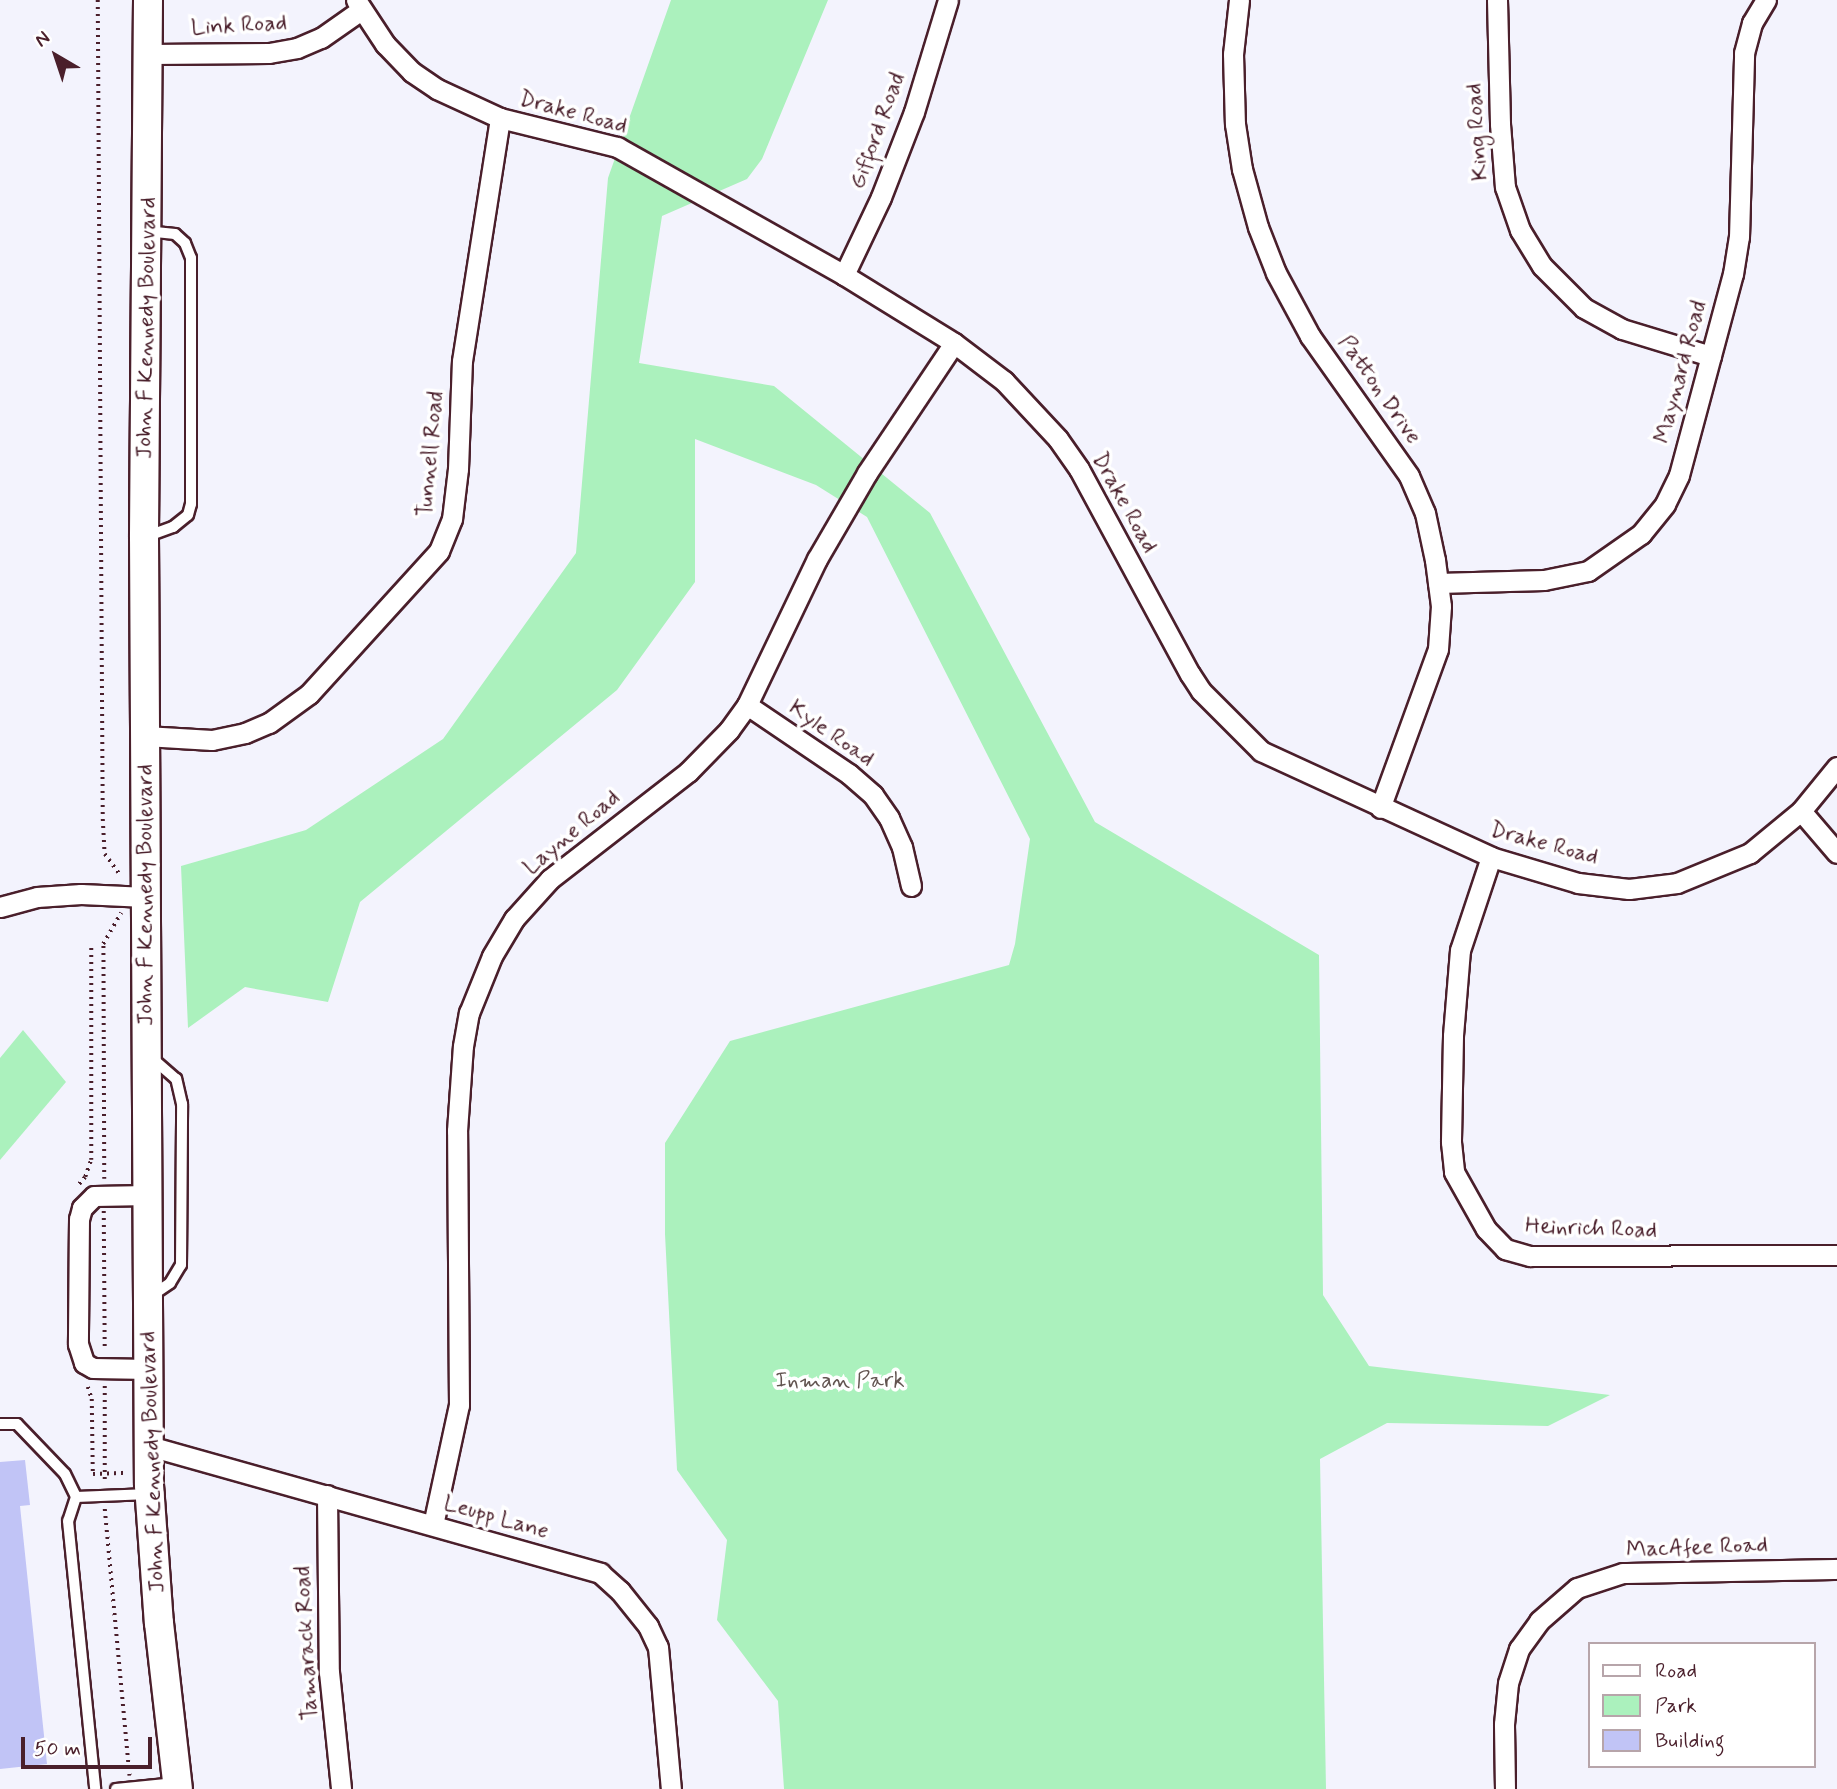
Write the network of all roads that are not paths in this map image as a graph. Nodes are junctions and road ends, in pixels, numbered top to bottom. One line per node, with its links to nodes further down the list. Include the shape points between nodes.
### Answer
1 (148, 0): 7 (street, John F Kennedy Boulevard)
2 (948, 0): 10 (street, Gifford Road, via 914,113)
3 (1239, 0): 14 (street, Patton Drive, via 1233,54 1235,124 1258,227 1276,273 1310,336 1409,476 1425,513)
4 (1497, 0): 12 (street, King Road, via 1505,187 1527,242 1542,266 1584,308 1622,329)
5 (1766, 0): 12 (street, Maynard Road, via 1752,23 1744,52 1739,236)
6 (359, 5): 7 (street, Link Road, via 321,38 297,48 269,53); 8 (street, Drake Road, via 384,44 412,72)
7 (150, 54): 9 (street, John F Kennedy Boulevard)
8 (500, 118): 10 (street, Drake Road, via 617,147); 16 (street, Tunnell Road, via 462,361 452,519 439,551 309,694 269,723 212,740)
9 (148, 231): 13 (street, John F Kennedy Boulevard); 13 (lane, via 175,234 186,243 191,258 191,504 188,515 173,527)
10 (844, 275): 11 (street, Drake Road)
11 (954, 343): 15 (street, Layne Road, via 867,473 817,559); 18 (street, Drake Road, via 1004,382 1058,439 1201,691 1261,751)
12 (1711, 356): 14 (street, Maynard Road, via 1679,475 1665,504 1641,534 1588,571 1544,580)
13 (144, 537): 16 (street, John F Kennedy Boulevard)
14 (1438, 583): 18 (street, Patton Drive, via 1438,649)
15 (747, 705): 22 (street, Kyle Road, via 873,795 902,847); 35 (street, Layne Road, via 688,772 550,878 508,928 470,1013 457,1131 458,1405)
16 (145, 736): 23 (street, John F Kennedy Boulevard)
17 (1837, 767): 19 (street, Drake Road)
18 (1380, 808): 21 (street, Drake Road)
19 (1801, 811): 20 (street); 21 (street, Drake Road, via 1750,853 1677,883 1629,889 1578,883)
20 (1837, 853)
21 (1491, 857): 27 (street, Heinrich Road, via 1461,950 1451,1142 1454,1172 1486,1229 1505,1249 1530,1256)
22 (911, 886)
23 (146, 897): 24 (street, via 70,894); 25 (street, John F Kennedy Boulevard)
24 (0, 907)
25 (147, 1054): 26 (street, John F Kennedy Boulevard); 28 (lane, via 176,1079 182,1104 181,1265 170,1283)
26 (148, 1195): 28 (street, John F Kennedy Boulevard); 29 (street, via 94,1196 82,1208 78,1344 84,1363 93,1368)
27 (1837, 1255)
28 (148, 1297): 29 (street, John F Kennedy Boulevard)
29 (149, 1369): 31 (street, John F Kennedy Boulevard)
30 (0, 1424): 34 (lane, via 17,1424 65,1474)
31 (149, 1446): 32 (street, John F Kennedy Boulevard); 33 (street, Leupp Lane)
32 (150, 1494): 34 (lane); 37 (street, John F Kennedy Boulevard)
33 (327, 1495): 35 (street, Leupp Lane); 40 (street, Tamarack Road, via 329,1672)
34 (76, 1497): 38 (lane, via 68,1521)
35 (433, 1525): 41 (street, Leupp Lane, via 600,1573 620,1591 648,1626 658,1647)
36 (1837, 1569): 42 (street, MacAfee Road, via 1623,1573 1577,1588 1539,1621 1519,1649 1508,1683)
37 (177, 1786): 39 (lane)
38 (95, 1789)
39 (116, 1789)
40 (341, 1789)
41 (671, 1789)
42 (1505, 1789)

